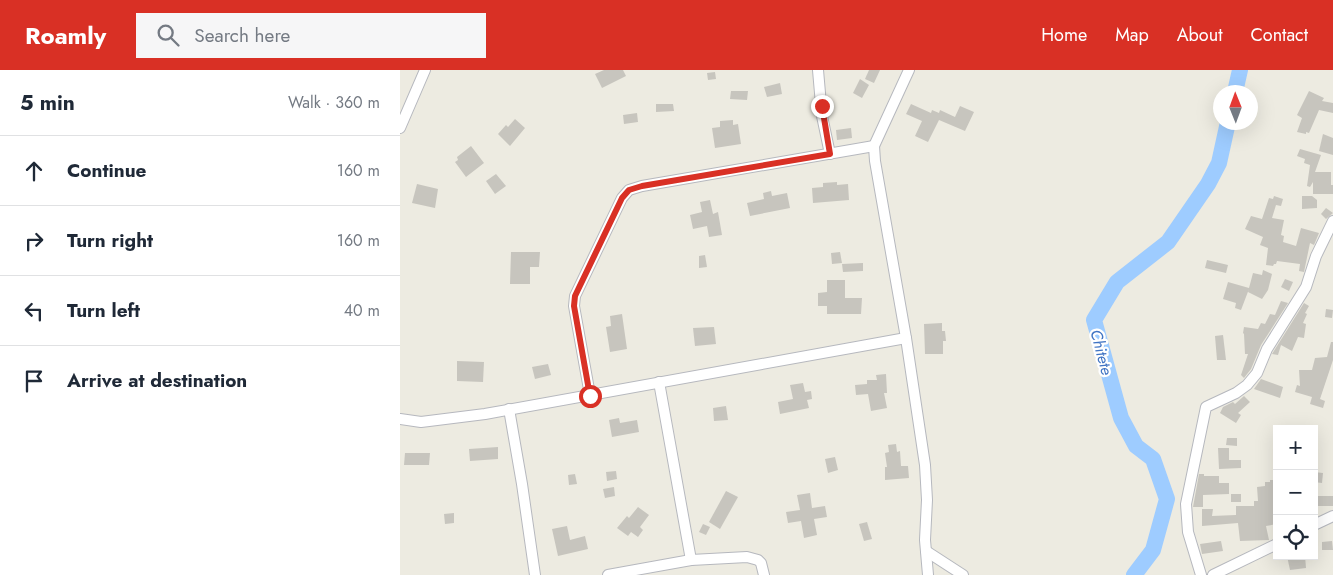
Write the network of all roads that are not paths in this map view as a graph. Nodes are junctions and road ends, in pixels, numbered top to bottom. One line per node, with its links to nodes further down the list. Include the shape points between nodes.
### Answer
1 (425, 70): 4 (street)
2 (818, 70): 6 (street, via 822,116)
3 (909, 70): 5 (street)
4 (400, 128)
5 (874, 146): 6 (street); 8 (street)
6 (830, 154): 10 (street, via 629,190 622,198 575,296)
7 (1333, 221): 23 (street, via 1306,287 1256,372 1236,393 1206,407 1186,504 1188,532)
8 (906, 338): 9 (street); 16 (street, via 925,465)
9 (659, 382): 10 (street); 17 (street)
10 (590, 396): 11 (street)
11 (509, 409): 12 (street, via 449,420 421,422); 18 (street)
12 (400, 419)
13 (1333, 516): 14 (street)
14 (1318, 523)
15 (1273, 546): 24 (street)
16 (926, 551): 21 (street); 22 (street)
17 (691, 560): 19 (street); 20 (street, via 752,557 761,563)
18 (535, 575)
19 (608, 575)
20 (764, 575)
21 (928, 575)
22 (963, 575)
23 (1202, 575)
24 (1213, 575)

